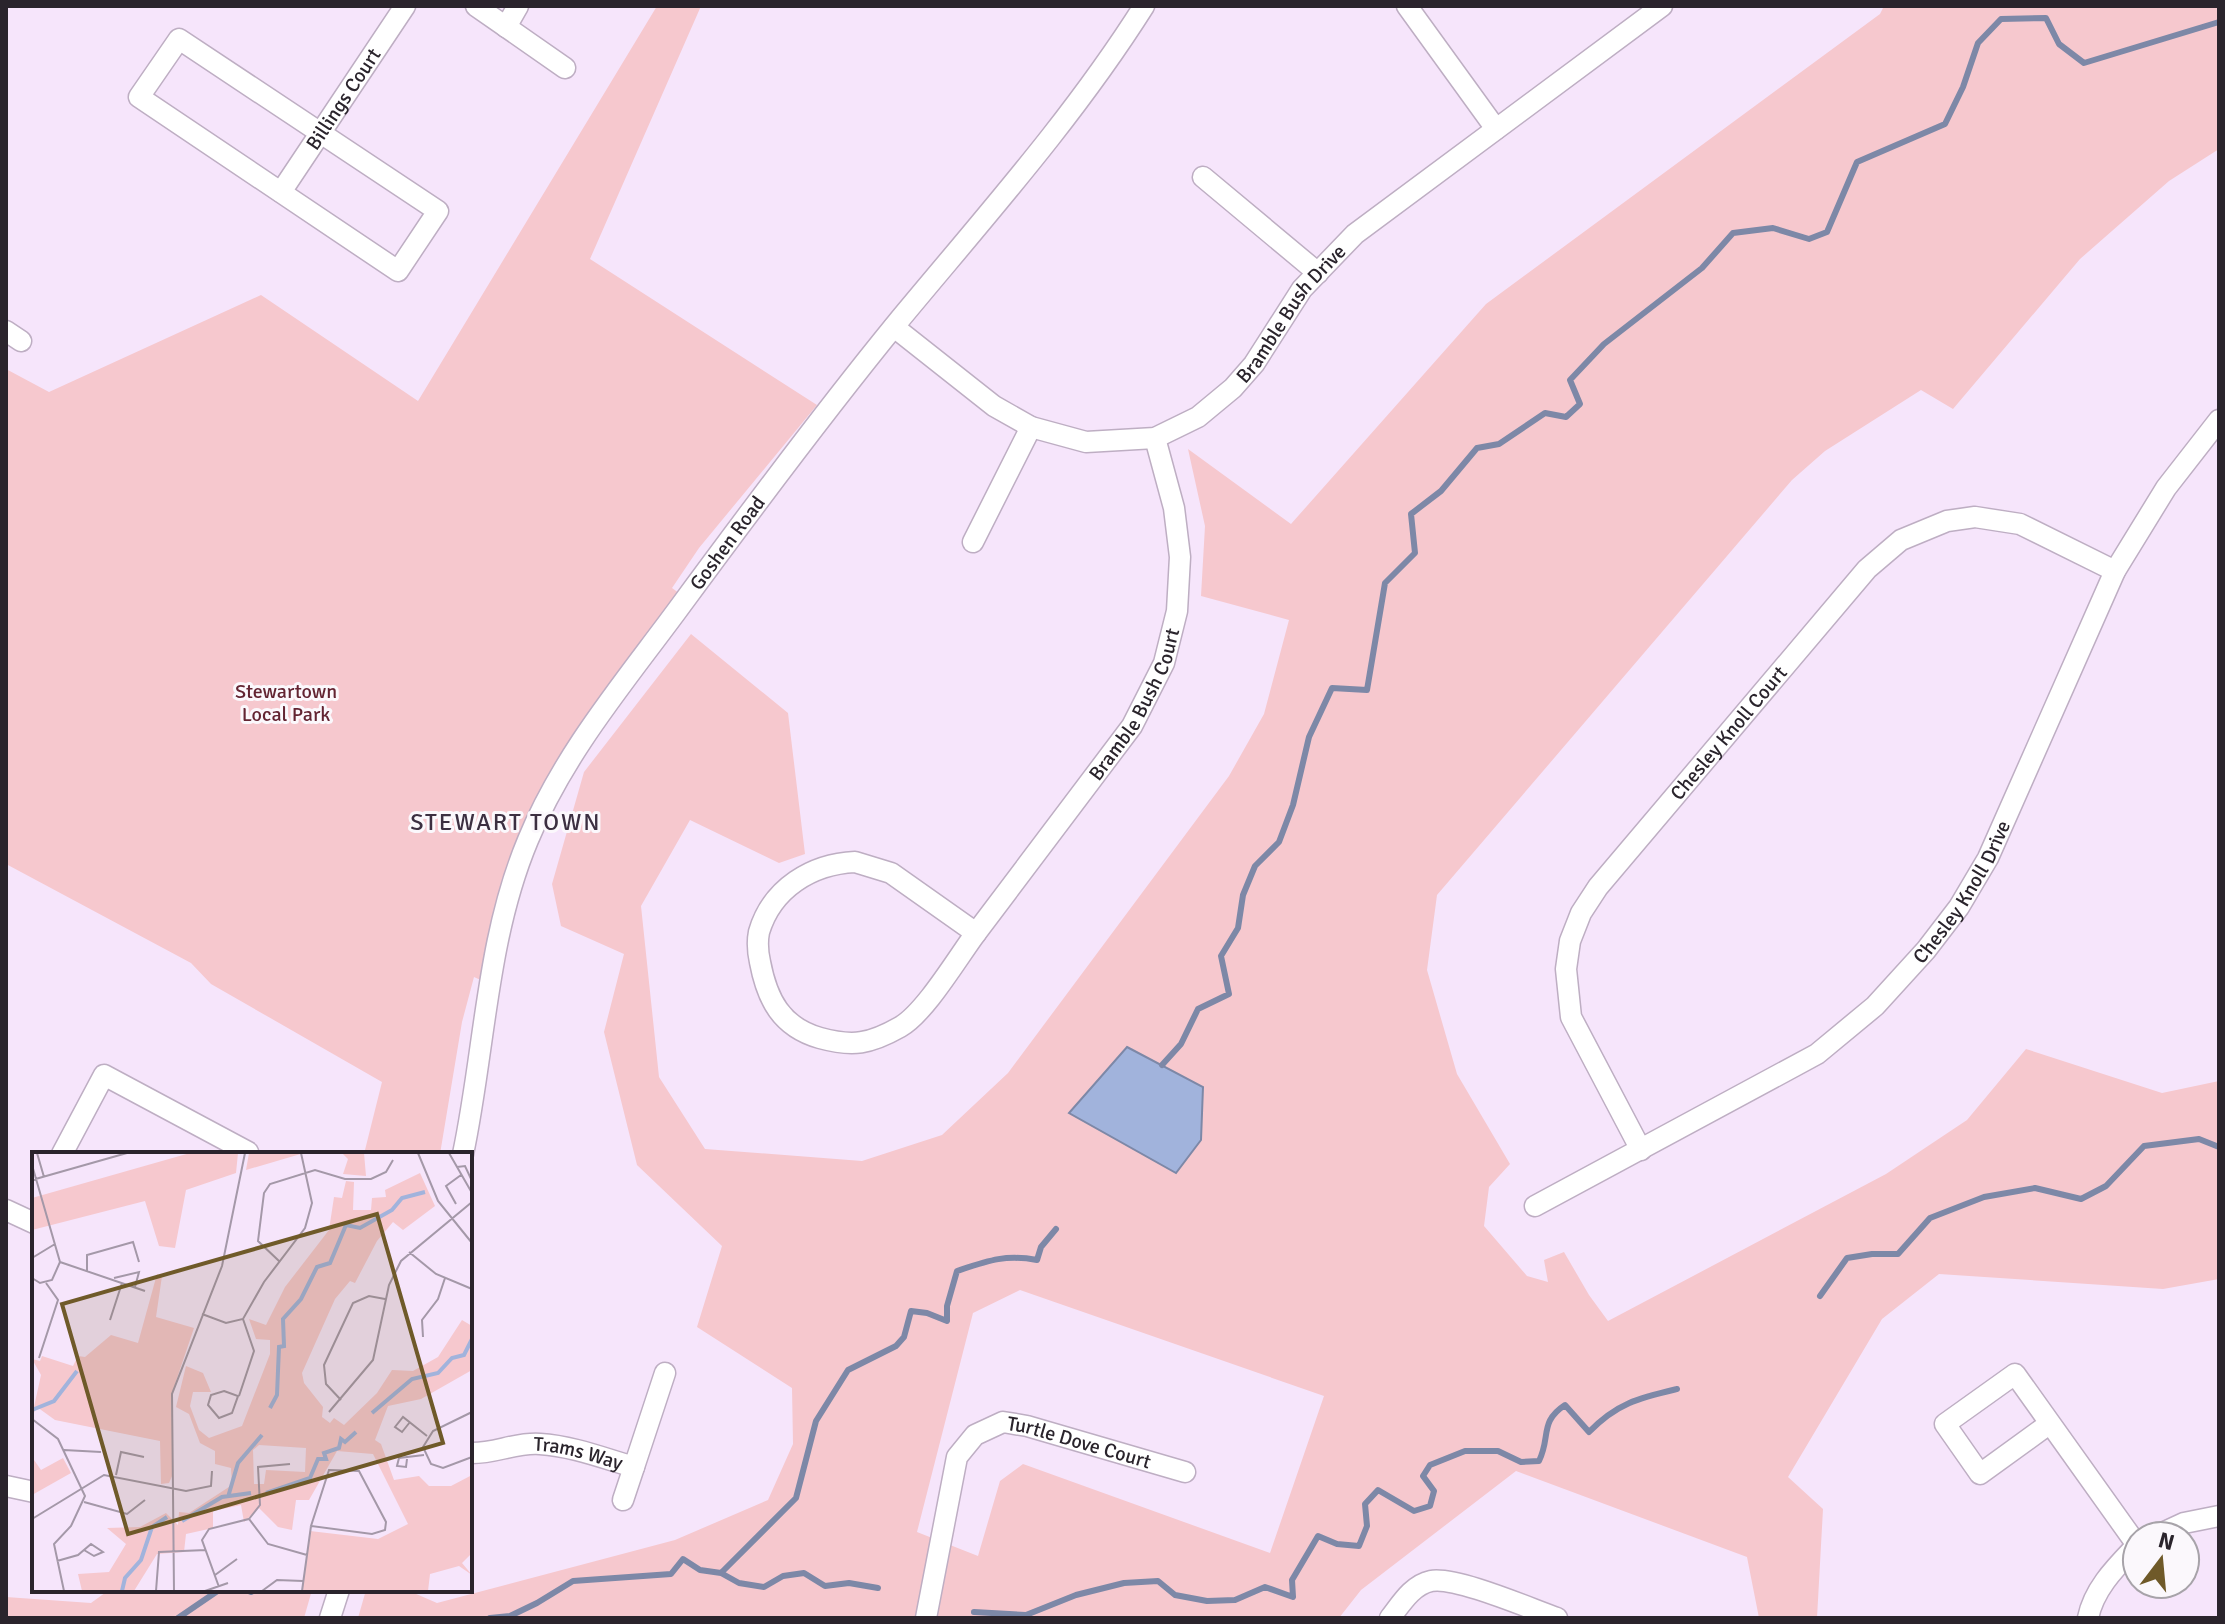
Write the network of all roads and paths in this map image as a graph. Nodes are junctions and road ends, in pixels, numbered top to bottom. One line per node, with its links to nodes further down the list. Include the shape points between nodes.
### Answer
1 (405, 6): 10 (street, Billings Court)
2 (476, 6): 7 (street)
3 (518, 6): 7 (street)
4 (1144, 6): 14 (street, Goshen Road, via 1069,116)
5 (1407, 6): 9 (street)
6 (1662, 6): 9 (street, Bramble Bush Drive)
7 (506, 27): 8 (street)
8 (565, 68)
9 (1496, 129): 13 (street, Bramble Bush Drive, via 1355,234)
10 (321, 132): 12 (street, Billings Court); 12 (street, via 438,211 398,271); 12 (street, via 179,39 139,97)
11 (1203, 177): 13 (street)
12 (281, 192)
13 (1318, 273): 17 (street, Bramble Bush Drive, via 1233,388 1198,417)
14 (894, 327): 16 (street, Bramble Bush Drive, via 994,406); 24 (street, Goshen Road, via 789,458 587,731 550,792 527,843 494,954)
15 (2219, 420): 19 (street, Chesley Knoll Drive, via 2166,488)
16 (1031, 427): 17 (street, Bramble Bush Drive, via 1086,442); 18 (street)
17 (1155, 438): 20 (street, Bramble Bush Court, via 1174,508 1180,557 1177,611 1164,663 1132,726)
18 (973, 542)
19 (2115, 571): 21 (street, Chesley Knoll Drive, via 1988,858 1926,950 1875,1006 1817,1054); 21 (street, Chesley Knoll Court, via 2020,524 1975,517 1947,521 1901,540 1867,569 1598,887 1570,941 1566,969 1571,1017)
20 (976, 933): 20 (street, Bramble Bush Court, via 902,1026 867,1042 844,1045 808,1035 781,1015 764,986 758,951 759,933 778,897 802,875 834,863 855,862 891,873)
21 (1641, 1150): 25 (street, Chesley Knoll Drive)
22 (63, 1152): 23 (street, via 104,1075)
23 (248, 1152)
24 (463, 1152)
25 (1535, 1206)
26 (6, 1210): 27 (street)
27 (32, 1216)
28 (665, 1373): 31 (street, Trams Way)
29 (2049, 1424): 29 (street, via 2015,1374 1945,1424 1980,1474); 38 (street)
30 (472, 1453): 31 (street, Trams Way, via 539,1444)
31 (634, 1467): 35 (street)
32 (1185, 1472): 42 (street, Turtle Dove Court, via 1027,1426 1003,1422 975,1435 957,1457)
33 (6, 1486): 34 (street)
34 (32, 1492)
35 (623, 1500)
36 (2219, 1516): 37 (street)
37 (2199, 1520)
38 (2121, 1523)
39 (2121, 1562): 45 (street, via 2104,1580)
40 (338, 1592): 41 (street)
41 (330, 1618)
42 (926, 1618)
43 (1390, 1618): 44 (street, via 1412,1591 1432,1581 1458,1584)
44 (1557, 1618)
45 (2088, 1618)

